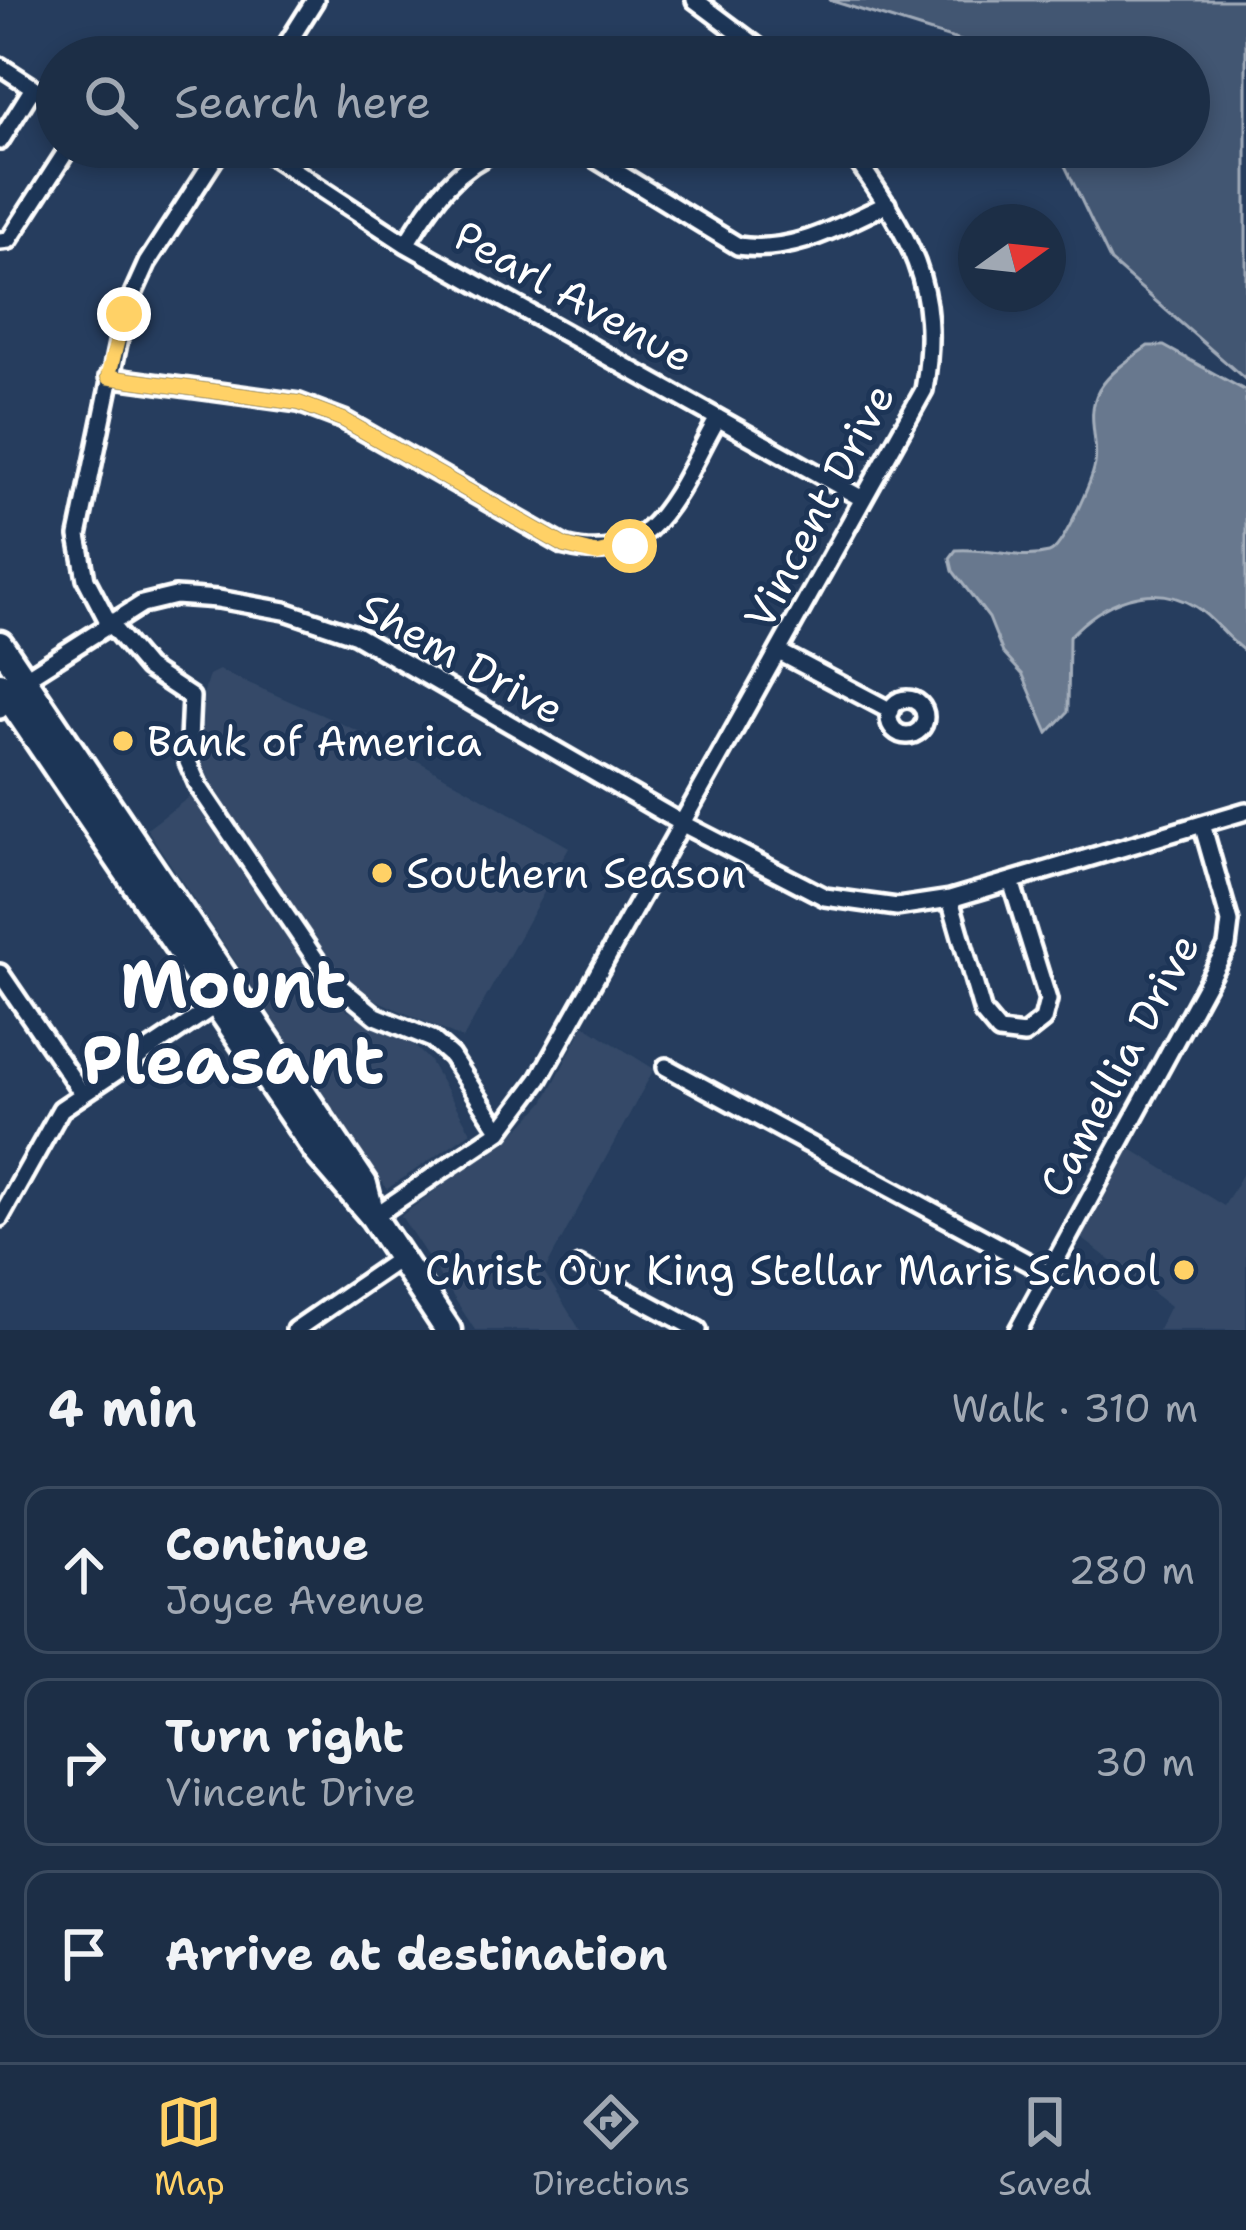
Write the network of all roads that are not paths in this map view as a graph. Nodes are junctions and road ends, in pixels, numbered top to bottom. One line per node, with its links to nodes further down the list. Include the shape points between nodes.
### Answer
1 (315, 0): 3 (street)
2 (695, 0): 4 (street)
3 (292, 36)
4 (742, 36)
5 (0, 66): 6 (street)
6 (33, 88): 7 (street); 8 (street)
7 (36, 90)
8 (0, 141)
9 (55, 168): 16 (street, via 9,240)
10 (208, 168): 18 (street, via 147,263)
11 (289, 168): 17 (street, Pearl Avenue)
12 (463, 168): 17 (street)
13 (610, 168): 15 (street, via 738,246 766,250)
14 (862, 168): 15 (street, Vincent Drive)
15 (887, 204): 20 (street, Vincent Drive, via 923,274 933,338 923,390)
16 (0, 241)
17 (406, 244): 19 (street, Pearl Avenue)
18 (108, 377): 19 (street, via 299,403 344,420 565,546 596,554 630,546 655,527); 21 (street, via 78,536 86,579)
19 (718, 418): 20 (street, Pearl Avenue)
20 (861, 498): 23 (street, Vincent Drive)
21 (110, 623): 25 (street, Shem Drive); 28 (street, Shem Drive, via 175,596 285,611 356,635); 36 (street, via 147,668 191,697 188,762 199,788 327,976 376,1016 432,1039 451,1056)
22 (0, 644): 25 (main road)
23 (781, 652): 26 (street); 28 (street, Vincent Drive)
24 (0, 660): 25 (main road)
25 (9, 694): 33 (main road); 37 (main road, via 122,828 364,1184)
26 (891, 711)
27 (1246, 811): 29 (street, Shem Drive)
28 (683, 824): 31 (street, Shem Drive, via 825,897 897,907); 36 (street, Vincent Drive, via 539,1079)
29 (1202, 824): 30 (street, Shem Drive); 41 (street, Camellia Drive, via 1230,922 1227,946)
30 (1011, 880): 31 (street, Shem Drive); 31 (street, via 1048,1000 1042,1020 1024,1035 999,1032 983,1013)
31 (950, 899)
32 (0, 973): 35 (street)
33 (216, 1006): 35 (street); 37 (main road, via 345,1190)
34 (666, 1067): 41 (street)
35 (82, 1093): 38 (street, via 52,1122)
36 (500, 1131): 37 (street, Vincent Drive)
37 (373, 1217): 39 (main road)
38 (0, 1218)
39 (400, 1258): 42 (street); 43 (main road)
40 (579, 1266): 44 (street)
41 (1049, 1274): 45 (street, Camellia Drive)
42 (295, 1330)
43 (448, 1330)
44 (698, 1330)
45 (1018, 1330)

